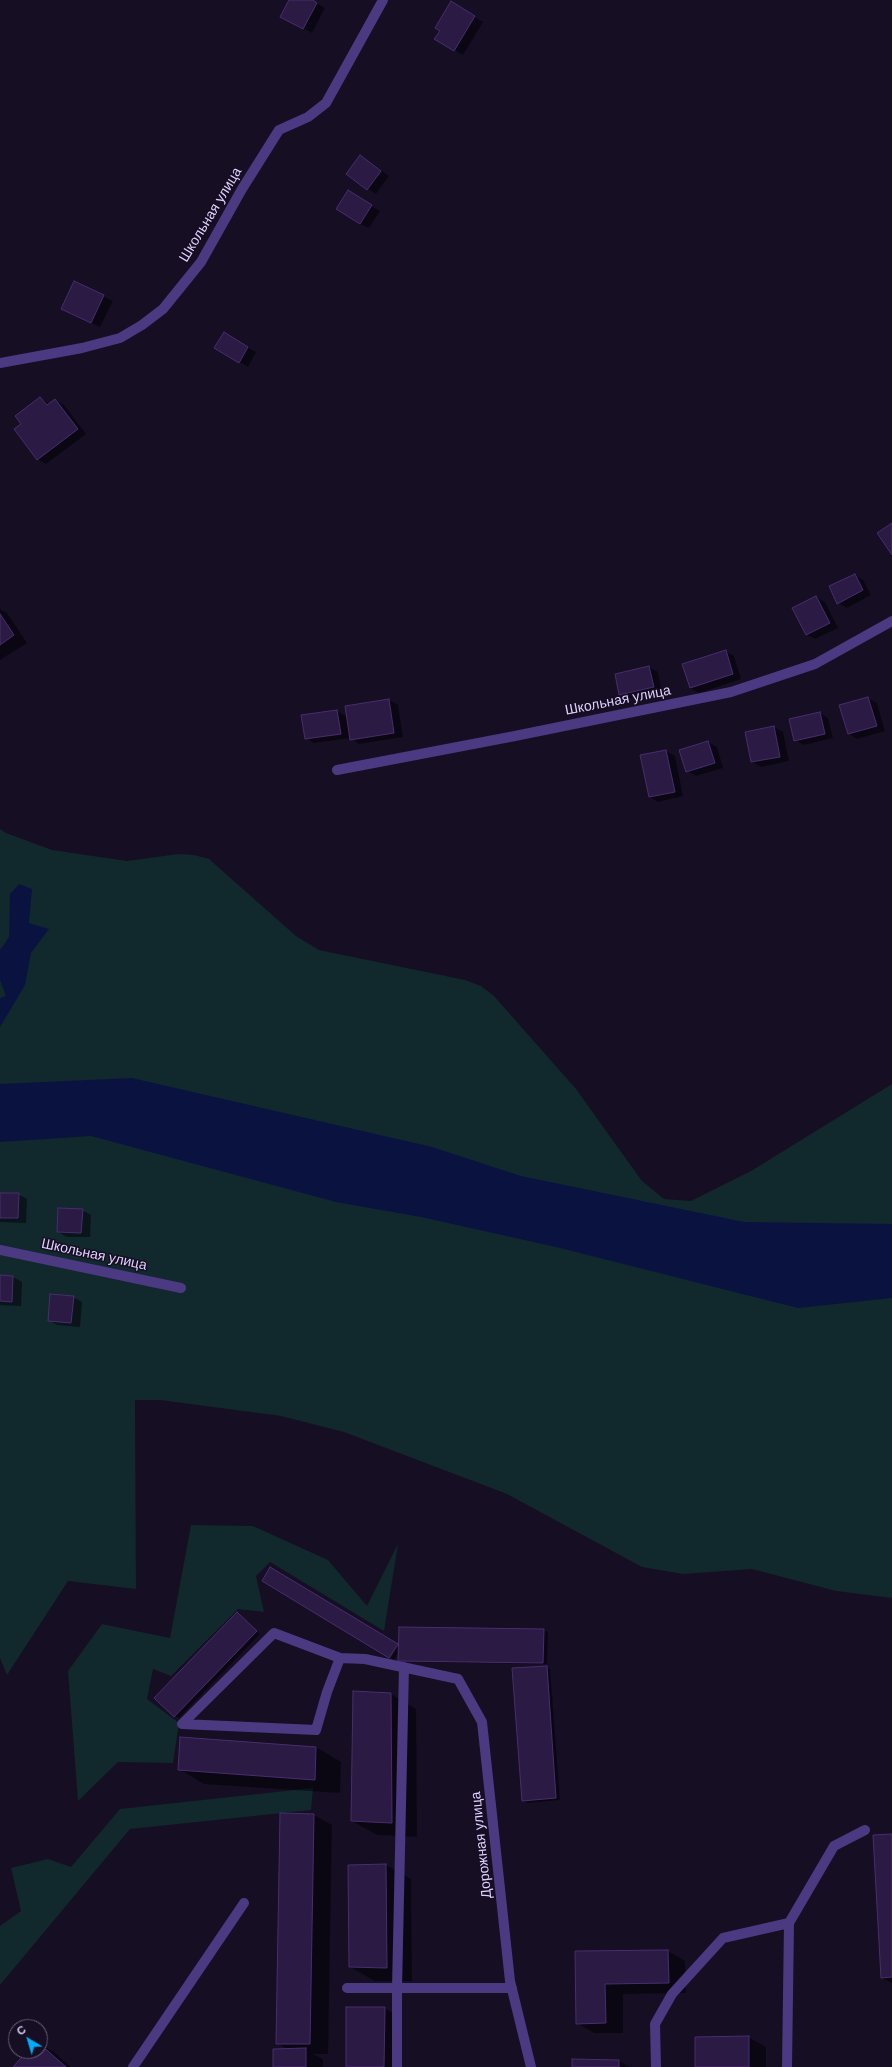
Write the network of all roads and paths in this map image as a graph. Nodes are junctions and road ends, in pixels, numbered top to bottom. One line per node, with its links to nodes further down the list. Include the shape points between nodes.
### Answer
1 (383, 0): 2 (street, Школьная улица, via 326,103 308,117 279,130 201,262 163,309 120,338 82,348)
2 (0, 363)
3 (892, 621): 4 (street, Школьная улица, via 815,664 732,692)
4 (337, 770)
5 (0, 1250): 6 (street, Школьная улица)
6 (181, 1288)
7 (340, 1658): 7 (street, Дорожная улица, via 316,1730 182,1724 274,1633); 8 (street, Дорожная улица, via 365,1659)
8 (404, 1668): 13 (street); 14 (street, Дорожная улица, via 458,1679 482,1722)
9 (865, 1830): 11 (street, via 834,1846)
10 (244, 1903): 15 (street)
11 (789, 1923): 18 (street, via 724,1938 718,1944 672,1994 655,2024); 19 (street)
12 (347, 1988): 13 (street)
13 (397, 1988): 14 (street); 16 (street)
14 (512, 1988): 17 (street, Дорожная улица)
15 (133, 2067)
16 (397, 2067)
17 (531, 2067)
18 (656, 2067)
19 (786, 2067)

